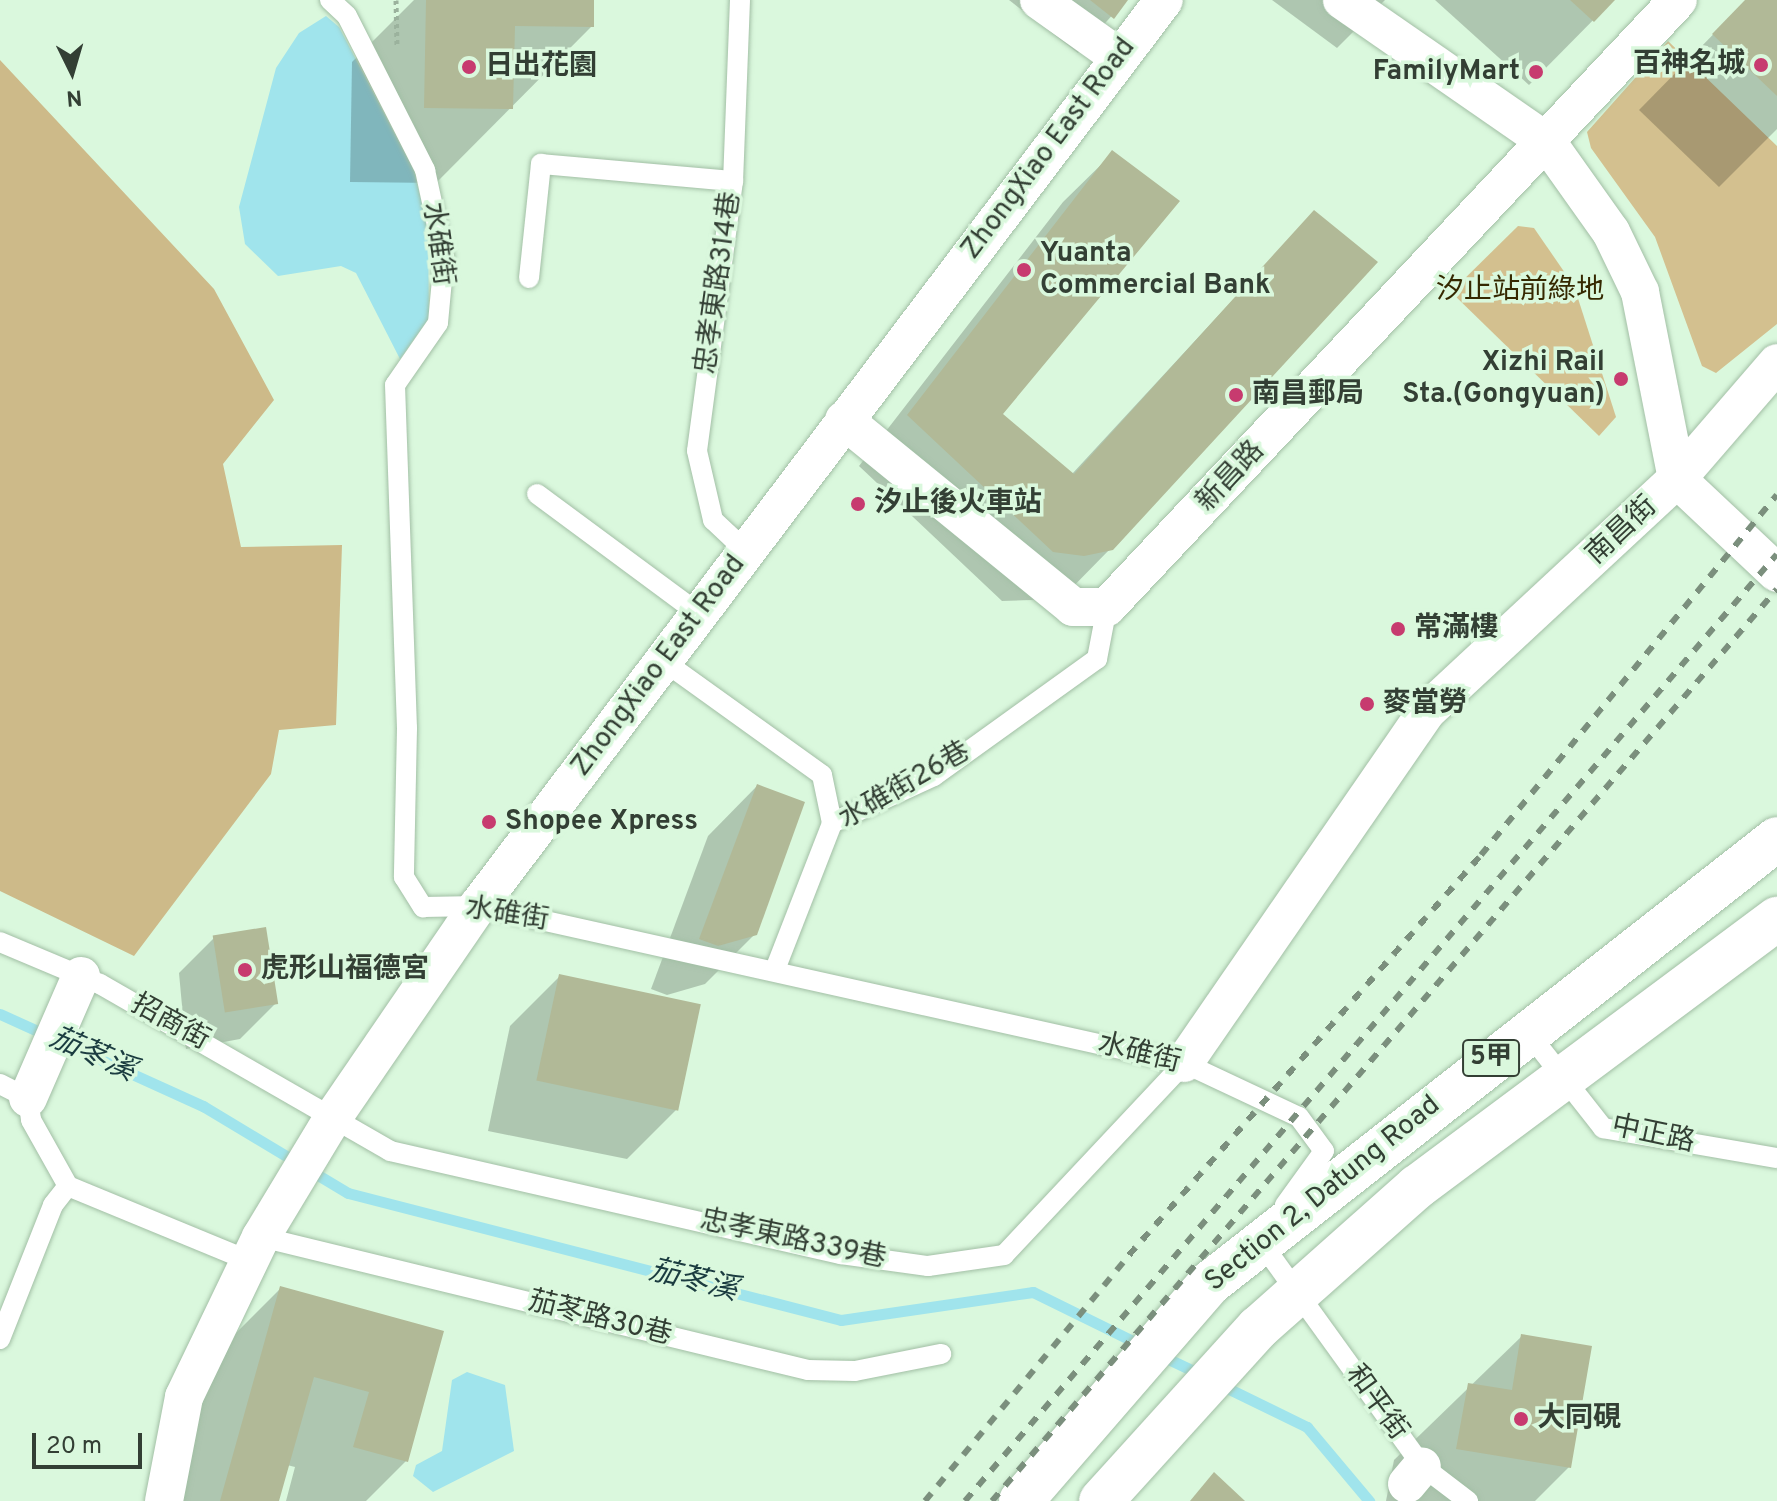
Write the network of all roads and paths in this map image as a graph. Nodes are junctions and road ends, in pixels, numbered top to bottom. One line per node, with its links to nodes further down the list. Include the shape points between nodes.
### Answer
1 (330, 0): 22 (lane, 水碓街, via 347,16 425,170 444,258 438,323 395,385 407,728 404,877 423,907)
2 (740, 0): 9 (lane, 忠孝東路314巷)
3 (1039, 0): 7 (street)
4 (1164, 0): 7 (street, ZhongXiao East Road)
5 (1342, 0): 8 (street, 南昌街)
6 (1678, 0): 8 (street, 新昌路)
7 (1119, 57): 12 (street, ZhongXiao East Road)
8 (1547, 142): 13 (street, 南昌街, via 1611,232 1640,292); 17 (street, 新昌路)
9 (733, 181): 10 (lane, via 541,164); 15 (lane, 忠孝東路314巷, via 697,451 713,520)
10 (529, 278)
11 (1777, 363): 13 (street)
12 (844, 420): 15 (street, ZhongXiao East Road); 17 (street, via 1073,607)
13 (1677, 479): 16 (street); 28 (street, 南昌街, via 1426,712)
14 (537, 494): 18 (lane)
15 (745, 550): 18 (street, ZhongXiao East Road)
16 (1777, 573)
17 (1107, 607): 20 (lane, 水碓街26巷, via 1097,659 934,776)
18 (698, 613): 19 (street, ZhongXiao East Road)
19 (662, 660): 20 (lane, via 822,775); 22 (street, ZhongXiao East Road)
20 (832, 823): 25 (lane, 水碓街26巷)
21 (1777, 839): 27 (main road, Section 2, Datung Road / 5甲)
22 (478, 906): 25 (lane, 水碓街); 31 (street, ZhongXiao East Road)
23 (1777, 919): 29 (main road, Section 2, Datung Road / 5甲)
24 (0, 942): 26 (lane, 招商街)
25 (776, 967): 28 (lane, 水碓街)
26 (81, 976): 30 (street); 31 (lane, 招商街)
27 (1526, 1030): 29 (lane, 中正路); 35 (main road, Section 2, Datung Road / 5甲)
28 (1184, 1063): 31 (lane, 忠孝東路339巷, via 1004,1255 928,1266 841,1254 390,1151); 35 (lane, 水碓街, via 1299,1117 1324,1151)
29 (1564, 1082): 32 (lane, 中正路, via 1603,1128); 36 (main road, Section 2, Datung Road / 5甲, via 1417,1187)
30 (14, 1091): 33 (lane)
31 (330, 1124): 34 (street, ZhongXiao East Road)
32 (1777, 1158)
33 (68, 1186): 34 (lane, 茄苳路30巷); 37 (lane, via 53,1205)
34 (261, 1239): 38 (lane, 茄苳路30巷, via 808,1370 855,1371); 40 (street, ZhongXiao East Road, via 184,1397)
35 (1257, 1245): 36 (lane); 41 (main road, Section 2, Datung Road / 5甲, via 1210,1283)
36 (1295, 1294): 39 (lane, 和平街); 42 (main road, Section 2, Datung Road / 5甲)
37 (0, 1339)
38 (941, 1354)
39 (1411, 1484): 43 (lane, 和平街)
40 (164, 1501)
41 (1021, 1501)
42 (1101, 1501)
43 (1468, 1501)

